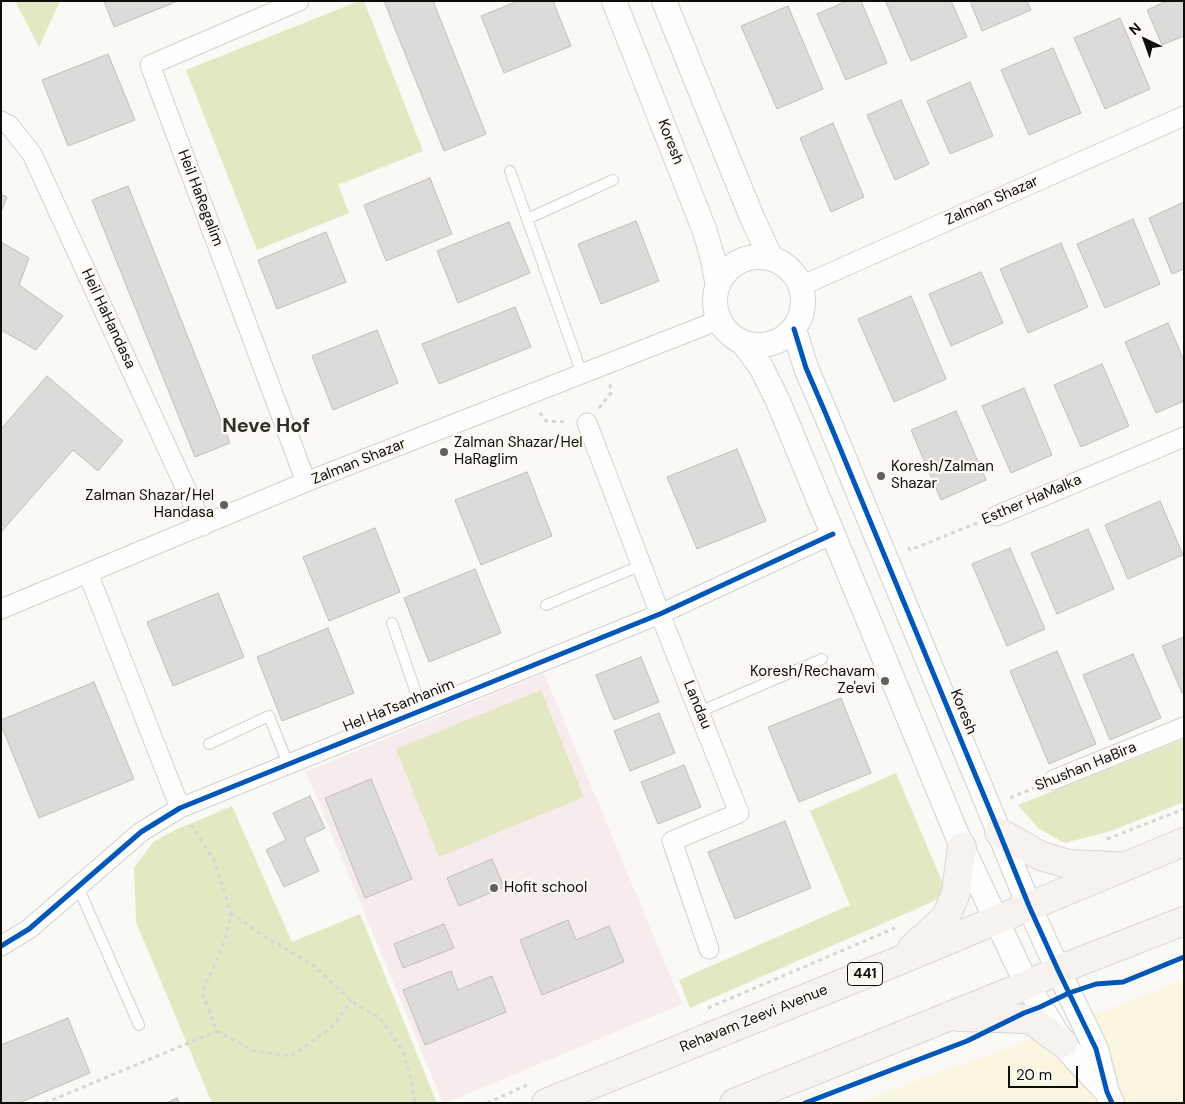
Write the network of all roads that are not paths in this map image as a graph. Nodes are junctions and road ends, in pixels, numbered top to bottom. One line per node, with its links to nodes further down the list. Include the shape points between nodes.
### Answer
1 (298, 1): 18 (street, Heil HaRegalim, via 150,65)
2 (614, 1): 10 (street, Koresh, via 704,229)
3 (664, 1): 9 (street)
4 (1184, 116): 11 (street, Zalman Shazar)
5 (1, 121): 20 (street, Heil HaHandasa, via 9,125 32,154)
6 (510, 170): 8 (lane)
7 (613, 180): 8 (lane)
8 (527, 220): 15 (lane)
9 (770, 258): 10 (street, via 758,257 739,262 724,274); 11 (street, via 789,268)
10 (718, 286): 12 (street, via 715,297)
11 (801, 286): 13 (street, via 803,308)
12 (719, 320): 14 (street, via 733,337); 15 (street, Zalman Shazar)
13 (794, 329): 14 (street, via 771,344 757,346); 36 (street, Koresh, via 806,368)
14 (744, 343): 21 (street, Koresh, via 761,366 778,401)
15 (582, 374): 18 (street, Zalman Shazar)
16 (587, 423): 22 (street, Landau)
17 (1184, 437): 19 (street, Esther HaMalka)
18 (306, 482): 20 (street, Zalman Shazar)
19 (996, 516)
20 (203, 526): 23 (street, Zalman Shazar)
21 (833, 534): 26 (street, Hel HaTsanhanim); 38 (street, Koresh)
22 (642, 565): 24 (lane); 26 (street, Landau)
23 (88, 573): 25 (street, Zalman Shazar); 35 (street)
24 (546, 605)
25 (1, 609)
26 (660, 614): 29 (street, Hel HaTsanhanim); 30 (street, Landau)
27 (392, 623): 29 (lane)
28 (822, 659): 30 (lane)
29 (422, 710): 33 (street, Hel HaTsanhanim)
30 (699, 712): 45 (street, Landau, via 740,813 672,841)
31 (1184, 727): 34 (street, Shushan HaBira)
32 (209, 744): 33 (lane, via 269,716)
33 (288, 764): 35 (street, Hel HaTsanhanim)
34 (1053, 780)
35 (180, 808): 40 (street, Hel HaTsanhanim, via 141,832)
36 (999, 832): 39 (main road, via 1041,856 1068,864); 41 (street, Koresh)
37 (1184, 842): 39 (main road, Rehavam Zeevi Avenue / 441)
38 (962, 847): 42 (street, Koresh); 46 (main road, via 956,893 946,917)
39 (1125, 867): 41 (main road, Rehavam Zeevi Avenue / 441)
40 (78, 887): 44 (street, Hel HaTsanhanim, via 29,929); 50 (lane)
41 (1029, 906): 42 (main road, Rehavam Zeevi Avenue / 441); 47 (street, Koresh)
42 (996, 920): 46 (main road, Rehavam Zeevi Avenue / 441); 48 (street, Koresh)
43 (1184, 921): 47 (main road)
44 (1, 946)
45 (709, 949)
46 (898, 961): 52 (main road, Rehavam Zeevi Avenue / 441)
47 (1058, 970): 48 (main road); 53 (street, Koresh, via 1096,1050)
48 (1027, 985): 49 (main road); 51 (street, Koresh)
49 (950, 1017): 51 (main road, via 1030,1019); 54 (main road)
50 (139, 1026)
51 (1062, 1043): 53 (street, Koresh)
52 (539, 1093)
53 (1110, 1098)
54 (734, 1103)

